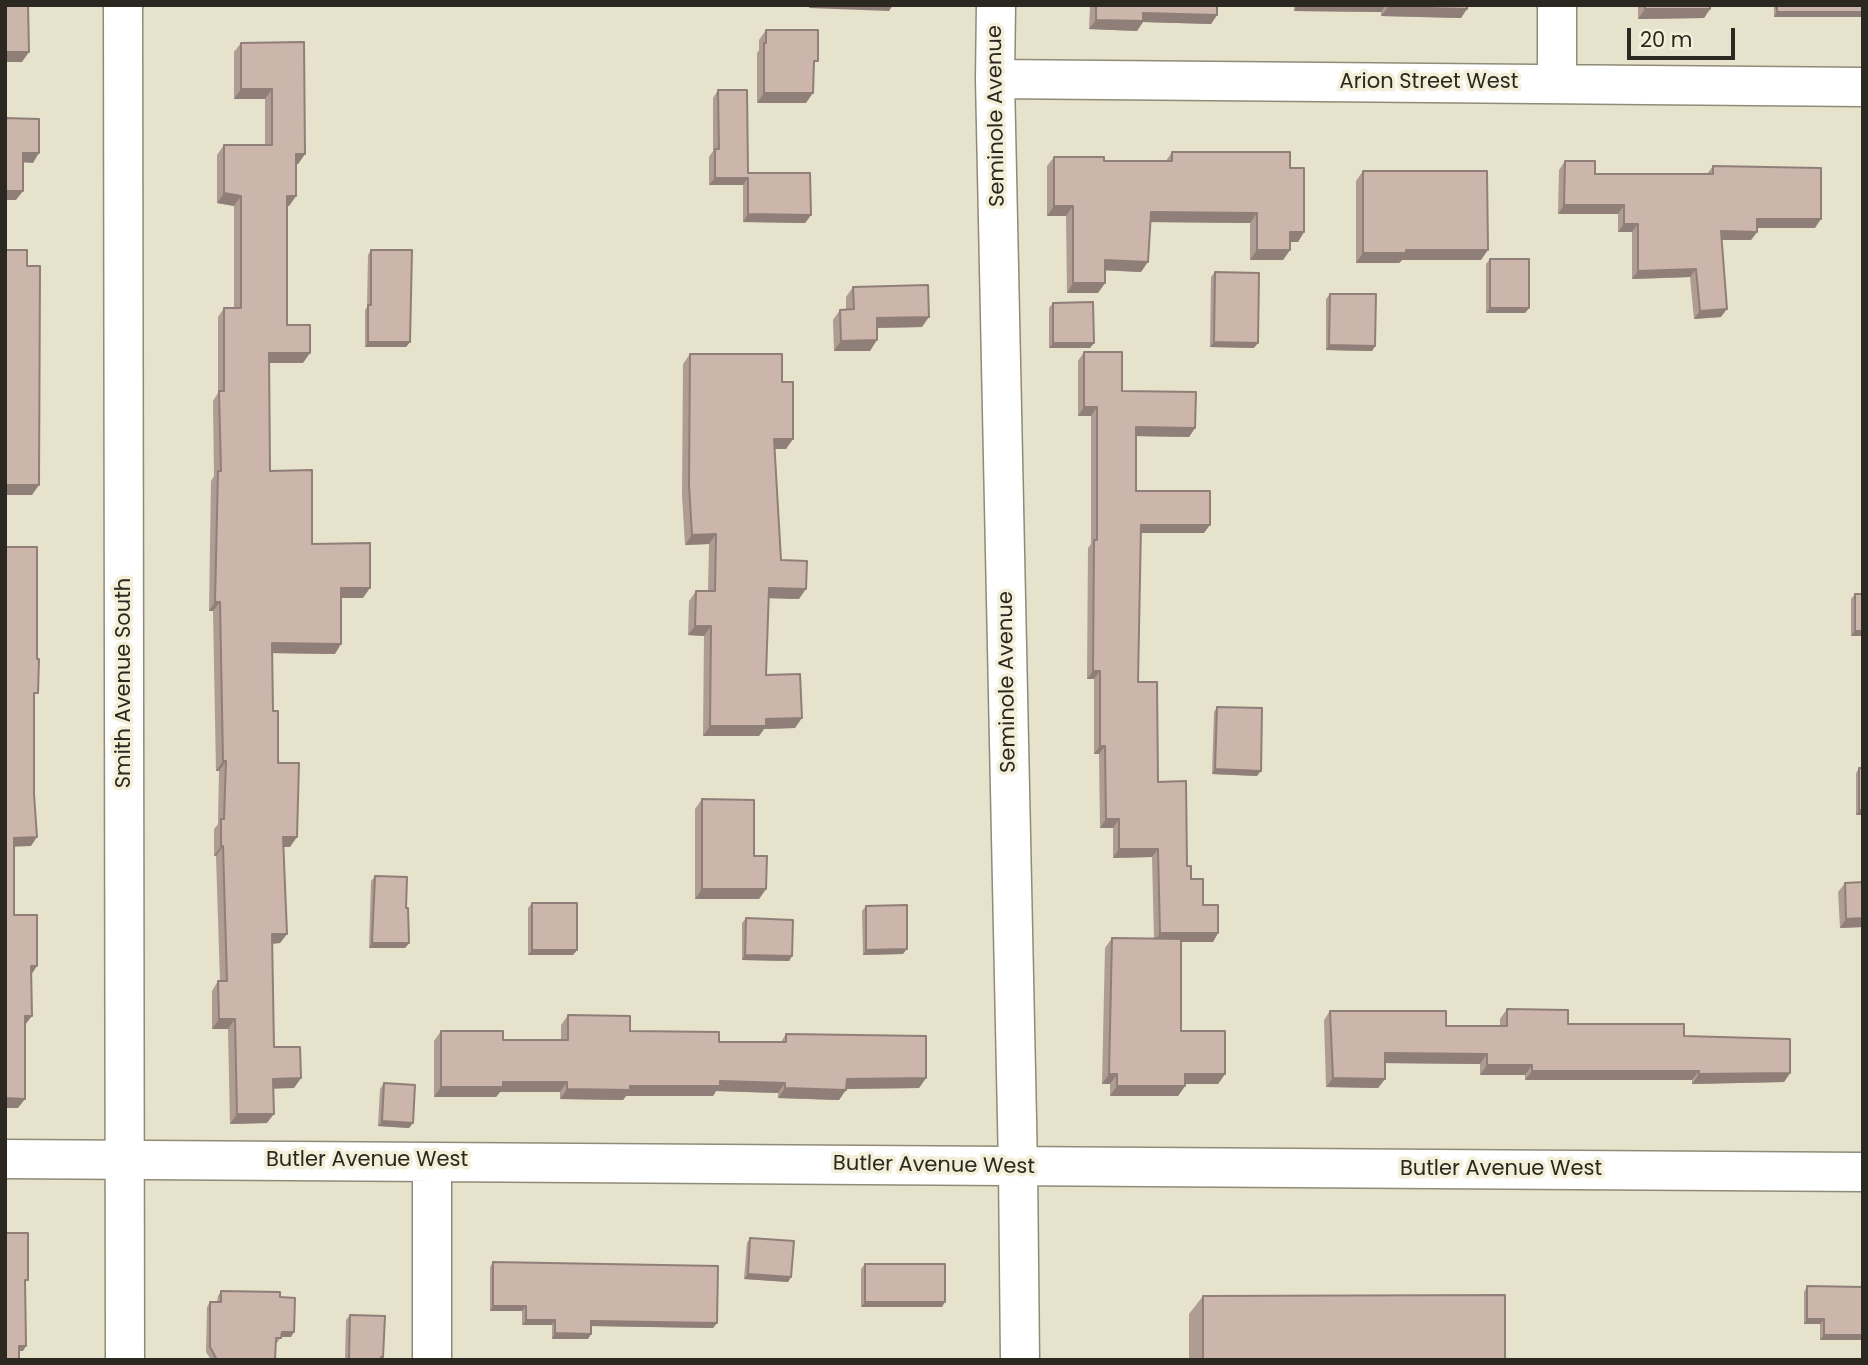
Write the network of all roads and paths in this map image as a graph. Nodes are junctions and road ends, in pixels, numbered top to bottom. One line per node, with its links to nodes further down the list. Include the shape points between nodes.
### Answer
1 (123, 5): 8 (street, Smith Avenue South)
2 (996, 5): 4 (street, Seminole Avenue)
3 (1557, 5): 5 (street)
4 (995, 79): 5 (street, Arion Street West); 10 (street, Seminole Avenue)
5 (1557, 84): 6 (street, Arion Street West)
6 (1863, 87)
7 (5, 1159): 8 (street, Butler Avenue West)
8 (126, 1160): 9 (street, Butler Avenue West); 12 (street, Smith Avenue South)
9 (432, 1162): 10 (street, Butler Avenue West); 13 (street)
10 (1018, 1167): 11 (street, Butler Avenue West); 14 (street, Seminole Avenue)
11 (1863, 1172)
12 (125, 1360)
13 (432, 1360)
14 (1020, 1360)

